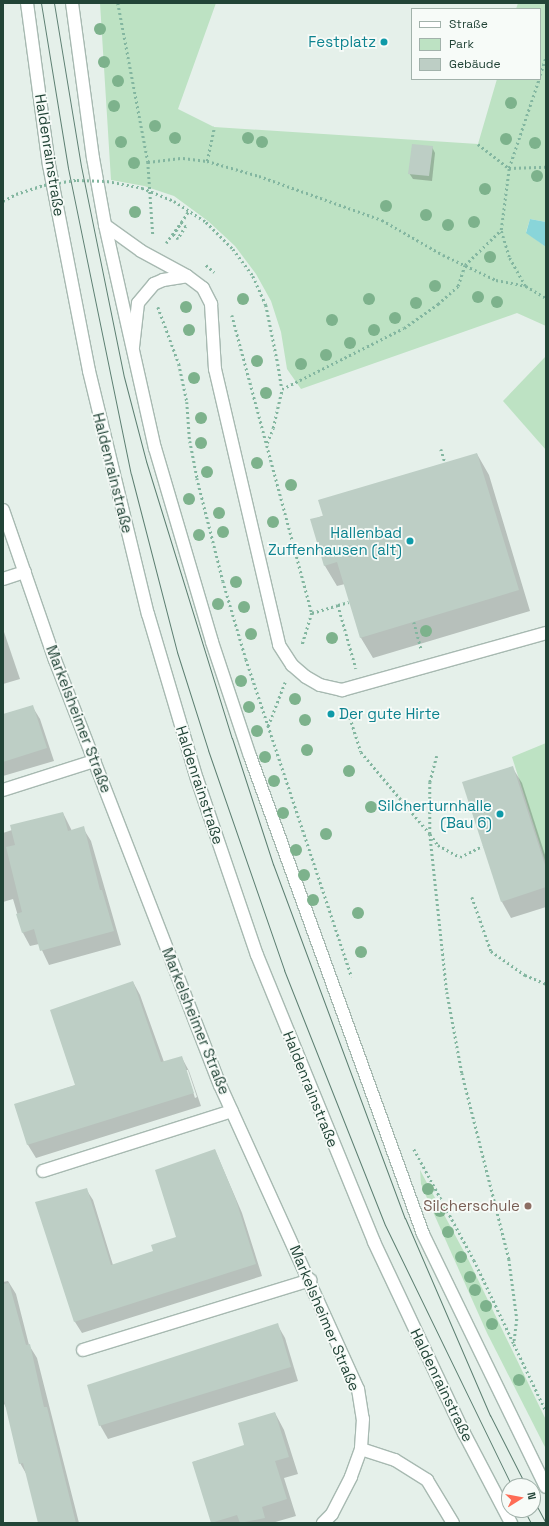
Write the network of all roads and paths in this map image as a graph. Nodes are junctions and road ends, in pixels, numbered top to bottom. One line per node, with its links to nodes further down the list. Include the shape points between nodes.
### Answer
1 (27, 3): 66 (main road, Haldenrainstraße, via 49,165 91,378 148,614 198,779 257,955 368,1228 460,1426)
2 (72, 3): 15 (main road, via 93,158)
3 (118, 3): 10 (path)
4 (546, 57): 5 (path)
5 (541, 72)
6 (539, 80): 12 (path)
7 (214, 127): 9 (path)
8 (478, 144): 12 (path)
9 (207, 161): 10 (path, via 183,158); 22 (path, via 259,176 382,220)
10 (148, 162): 17 (path)
11 (546, 167): 12 (path)
12 (509, 168): 16 (path)
13 (3, 201): 14 (path, bridge, via 44,185 77,180 107,181 142,188)
14 (189, 210): 18 (path, via 185,216 181,223 173,235 178,239 186,226 181,222); 30 (path, bridge, via 206,222 233,249 253,276 266,305)
15 (105, 225): 20 (main road); 29 (main road)
16 (502, 230): 22 (path); 26 (path, via 509,257)
17 (152, 236): 18 (path); 20 (path)
18 (166, 243): 19 (path)
19 (172, 246)
20 (154, 259): 24 (main road)
21 (200, 262): 23 (path, via 212,268)
22 (465, 265): 26 (path, via 496,280); 30 (path, via 458,286 404,328)
23 (216, 275)
24 (187, 276): 25 (main road); 43 (main road, via 203,288 211,304 215,369 279,645)
25 (154, 284): 29 (main road, via 138,304); 46 (path, via 158,304 179,364 187,402 190,442 202,500)
26 (526, 286): 27 (path)
27 (546, 298)
28 (230, 309): 31 (path)
29 (133, 350): 63 (main road, via 155,448 212,642 369,1090 423,1234)
30 (282, 389): 31 (path, via 273,428)
31 (266, 444): 39 (path)
32 (441, 449): 33 (path)
33 (445, 462)
34 (3, 510): 35 (main road, Markelsheimer Straße)
35 (25, 572): 36 (main road); 48 (main road, Markelsheimer Straße)
36 (3, 579)
37 (349, 602): 38 (path)
38 (338, 605): 39 (path); 44 (path)
39 (312, 613): 43 (path, via 299,653)
40 (414, 622): 41 (path)
41 (417, 633)
42 (546, 633): 44 (main road)
43 (292, 665): 45 (main road, via 320,685); 46 (path)
44 (362, 687): 45 (main road)
45 (342, 690): 50 (path, via 361,752)
46 (268, 726): 53 (path)
47 (437, 756): 50 (path, via 430,782)
48 (94, 760): 49 (main road); 55 (main road, Markelsheimer Straße)
49 (3, 790)
50 (430, 834): 51 (path, via 438,845 460,857); 59 (path, via 451,1014 462,1073 509,1259 517,1318)
51 (483, 846)
52 (472, 896): 54 (path, via 491,951 525,975)
53 (352, 979)
54 (546, 984)
55 (232, 1111): 57 (main road); 58 (main road, Markelsheimer Straße)
56 (413, 1148): 59 (path, via 474,1260)
57 (43, 1171)
58 (310, 1280): 60 (main road); 62 (main road, Markelsheimer Straße, via 358,1389 363,1419)
59 (514, 1344): 61 (path)
60 (83, 1350)
61 (546, 1411)
62 (362, 1449): 64 (main road, Markelsheimer Straße, via 332,1514); 65 (main road, via 396,1460 427,1480)
63 (546, 1487)
64 (324, 1523)
65 (453, 1523)
66 (511, 1523)

